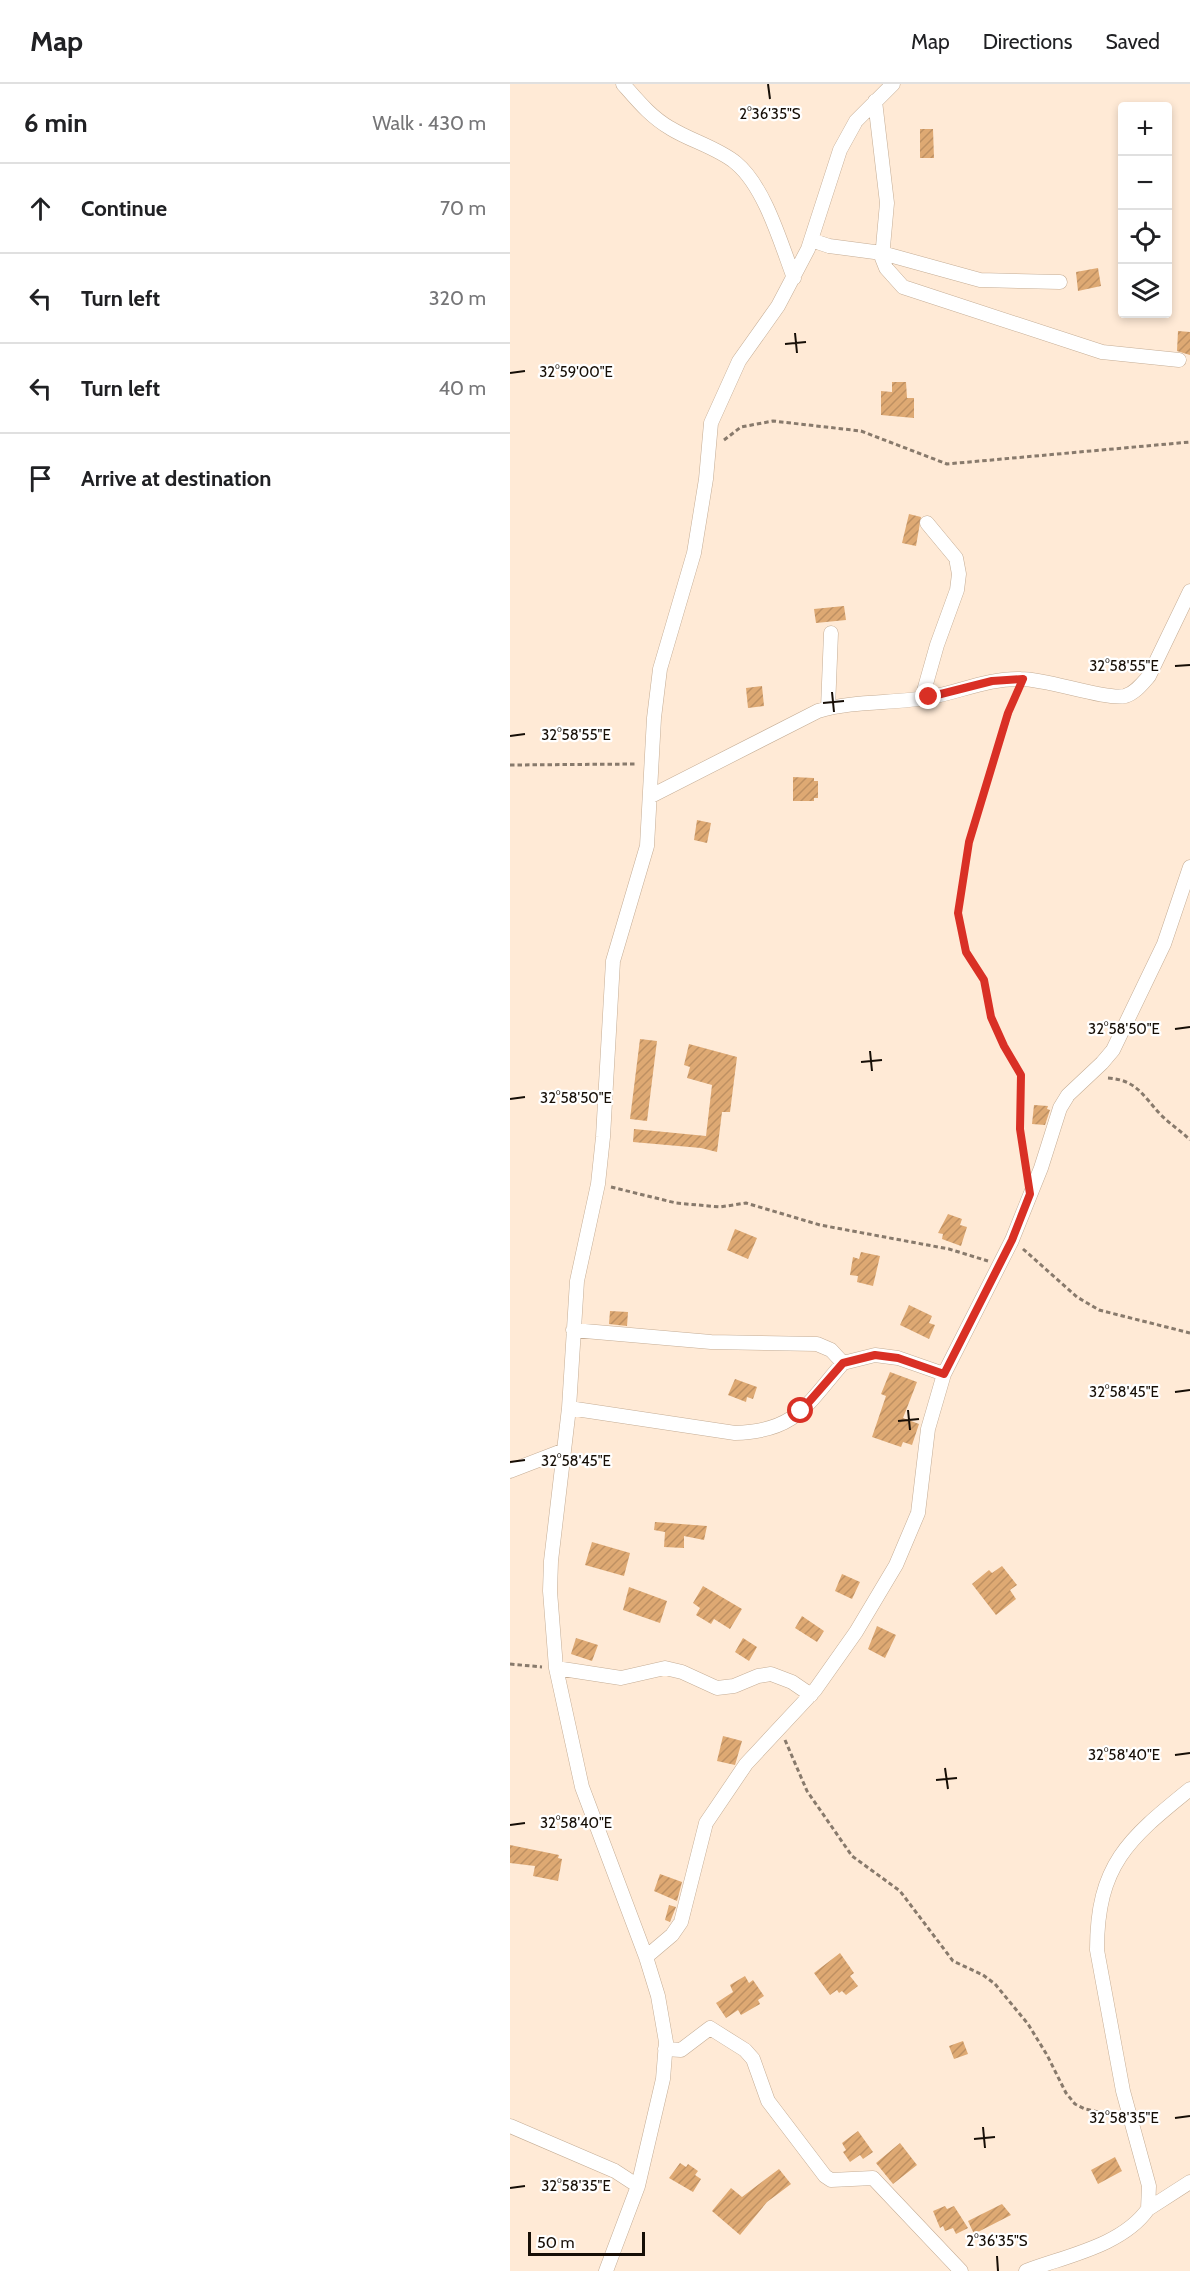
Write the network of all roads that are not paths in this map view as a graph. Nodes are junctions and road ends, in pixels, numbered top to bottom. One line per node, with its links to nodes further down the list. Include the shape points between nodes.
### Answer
1 (624, 84): 6 (street, via 652,116 741,168 766,209)
2 (893, 84): 3 (street)
3 (875, 101): 4 (street, via 856,121 840,150); 5 (street, via 887,203)
4 (811, 240): 5 (street); 6 (street)
5 (882, 253): 7 (street, via 980,280); 8 (street, via 886,267 903,287 1102,352)
6 (794, 278): 14 (street, via 740,361 711,423 694,553 660,669)
7 (1060, 282)
8 (1179, 360)
9 (927, 523): 12 (street, via 956,558 959,574)
10 (1190, 591): 12 (street, via 1149,676 1133,692 1115,697 1023,679 992,681)
11 (831, 633): 13 (street)
12 (922, 698): 13 (street)
13 (828, 708): 14 (street)
14 (651, 796): 16 (street, via 643,868 612,971 609,1073 598,1184 577,1281)
15 (1190, 867): 18 (street, via 1164,944 1113,1050 1060,1108 1012,1240)
16 (573, 1330): 17 (street, via 711,1342 817,1344 831,1350); 19 (street)
17 (843, 1363): 18 (street, via 875,1355 898,1358); 19 (street, via 787,1424 760,1432 735,1433)
18 (944, 1374): 23 (street, via 928,1429 918,1513 901,1554 856,1632)
19 (569, 1408): 20 (street)
20 (562, 1450): 21 (street); 22 (street, via 551,1571)
21 (510, 1471)
22 (556, 1668): 23 (street, via 621,1678 665,1668 717,1688 771,1674); 25 (street, via 582,1787)
23 (811, 1695): 25 (street, via 746,1764 706,1823 681,1922)
24 (1190, 1789): 30 (street, via 1130,1840 1115,1863 1100,1907 1097,1950 1130,2118 1149,2186)
25 (646, 1957): 26 (street, via 658,1996)
26 (665, 2049): 29 (street, via 663,2079); 32 (street, via 681,2050 710,2028 745,2050 753,2059 768,2101 825,2176 831,2180 873,2178)
27 (510, 2126): 29 (street, via 615,2171)
28 (1190, 2181): 30 (street)
29 (638, 2186): 31 (street)
30 (1148, 2209): 33 (street, via 1129,2229 1113,2238)
31 (606, 2271)
32 (961, 2271)
33 (1026, 2271)

